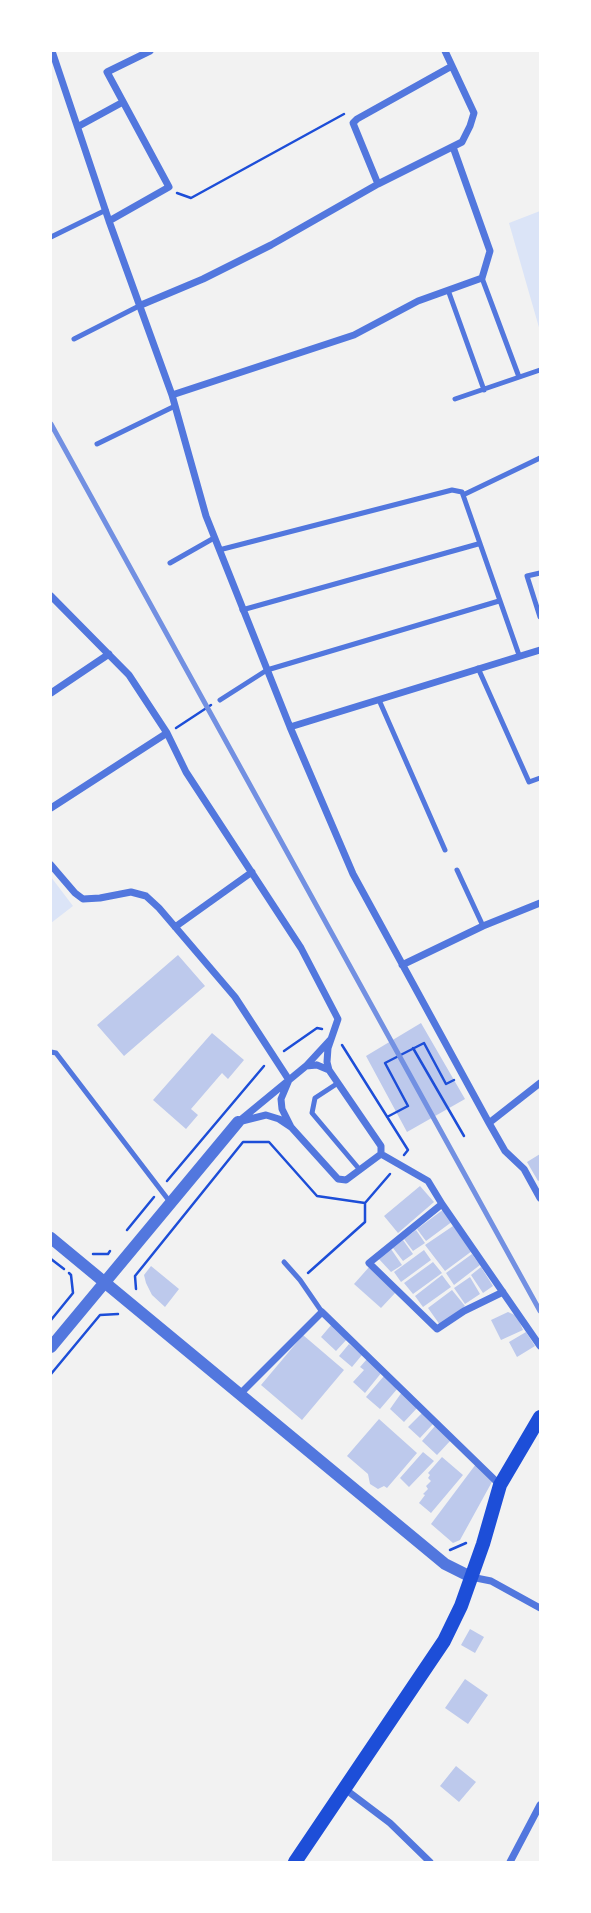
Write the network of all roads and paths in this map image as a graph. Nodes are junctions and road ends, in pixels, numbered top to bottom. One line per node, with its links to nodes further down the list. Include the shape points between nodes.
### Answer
1 (52, 51): 7 (street)
2 (150, 51): 5 (street, via 107,72)
3 (446, 51): 4 (street)
4 (452, 66): 6 (street); 8 (street, via 474,113 471,126)
5 (123, 102): 7 (street); 10 (street)
6 (357, 119): 9 (street, via 353,124); 10 (path, via 341,115 191,198)
7 (79, 126): 11 (street)
8 (453, 147): 9 (street); 14 (street, via 490,251)
9 (378, 184): 16 (street, via 271,245)
10 (169, 187): 12 (street)
11 (106, 210): 12 (street); 13 (lane)
12 (109, 221): 16 (street)
13 (51, 237)
14 (482, 278): 15 (street); 19 (lane)
15 (448, 290): 20 (lane); 21 (street, via 354,335)
16 (141, 305): 17 (lane); 21 (street)
17 (74, 339)
18 (540, 370): 19 (lane)
19 (519, 377): 20 (lane)
20 (484, 390): 22 (lane)
21 (172, 395): 23 (street)
22 (455, 399)
23 (175, 406): 24 (lane); 27 (street)
24 (97, 444)
25 (540, 458): 26 (lane)
26 (463, 495): 28 (lane); 29 (lane, via 452,489)
27 (214, 538): 29 (street); 30 (lane)
28 (478, 544): 33 (lane); 34 (lane)
29 (218, 550): 34 (street)
30 (170, 563)
31 (540, 573): 35 (lane, via 527,576)
32 (51, 596): 37 (street)
33 (499, 601): 38 (lane); 40 (lane)
34 (243, 610): 40 (street)
35 (540, 617)
36 (540, 650): 38 (street)
37 (109, 654): 41 (street); 45 (street)
38 (519, 655): 39 (street)
39 (478, 668): 43 (street); 46 (lane, via 529,782)
40 (267, 670): 42 (lane); 44 (street)
41 (51, 693)
42 (220, 700): 45 (path)
43 (379, 700): 44 (street); 48 (lane)
44 (290, 727): 55 (street, via 353,874)
45 (167, 733): 47 (street); 51 (street, via 186,772)
46 (540, 778)
47 (51, 808)
48 (444, 850)
49 (51, 865): 54 (street, via 83,899 139,893)
50 (457, 870): 53 (lane)
51 (252, 872): 54 (street); 57 (street, via 333,1005 338,1019)
52 (540, 903): 53 (street)
53 (483, 926): 55 (street)
54 (175, 927): 60 (street, via 235,997)
55 (402, 965): 69 (street)
56 (325, 1030): 60 (path, via 317,1028)
57 (332, 1036): 61 (street); 62 (street)
58 (413, 1048): 66 (path, via 424,1043); 67 (path, via 385,1063 408,1105); 71 (path)
59 (51, 1052): 74 (lane)
60 (274, 1058): 63 (street); 74 (path)
61 (306, 1066): 62 (street); 63 (street)
62 (329, 1070): 64 (street)
63 (289, 1080): 68 (street); 70 (street, via 281,1099)
64 (338, 1083): 72 (street, via 381,1146); 73 (lane, via 315,1098 312,1113)
65 (540, 1083): 69 (street)
66 (446, 1084)
67 (387, 1117)
68 (238, 1122): 70 (street, via 266,1115); 76 (street)
69 (489, 1123): 75 (street)
70 (291, 1127): 73 (street, via 338,1179 346,1180)
71 (464, 1136)
72 (381, 1154): 73 (street); 77 (street, via 428,1181)
73 (360, 1170)
74 (161, 1189): 76 (lane); 78 (path)
75 (540, 1198)
76 (171, 1202): 84 (street)
77 (442, 1205): 85 (street); 85 (street, via 369,1263 438,1329)
78 (125, 1232)
79 (51, 1238): 84 (street)
80 (117, 1243): 81 (path, via 108,1254)
81 (89, 1254)
82 (51, 1259): 88 (path, via 71,1275 73,1293)
83 (284, 1262): 86 (lane)
84 (104, 1283): 90 (street); 92 (street)
85 (503, 1292): 89 (street)
86 (322, 1312): 92 (street); 94 (street)
87 (118, 1314): 91 (path, via 100,1315)
88 (51, 1320)
89 (540, 1346)
90 (51, 1347)
91 (51, 1374)
92 (239, 1395): 95 (street, via 445,1563)
93 (540, 1417): 94 (main road)
94 (500, 1485): 95 (main road)
95 (471, 1577): 96 (street, via 491,1581); 97 (main road, via 444,1641)
96 (540, 1608)
97 (345, 1789): 101 (street, via 390,1823); 102 (main road)
98 (540, 1805): 99 (street)
99 (533, 1819): 100 (lane); 103 (street)
100 (540, 1824)
101 (428, 1861)
102 (295, 1862)
103 (510, 1862)

